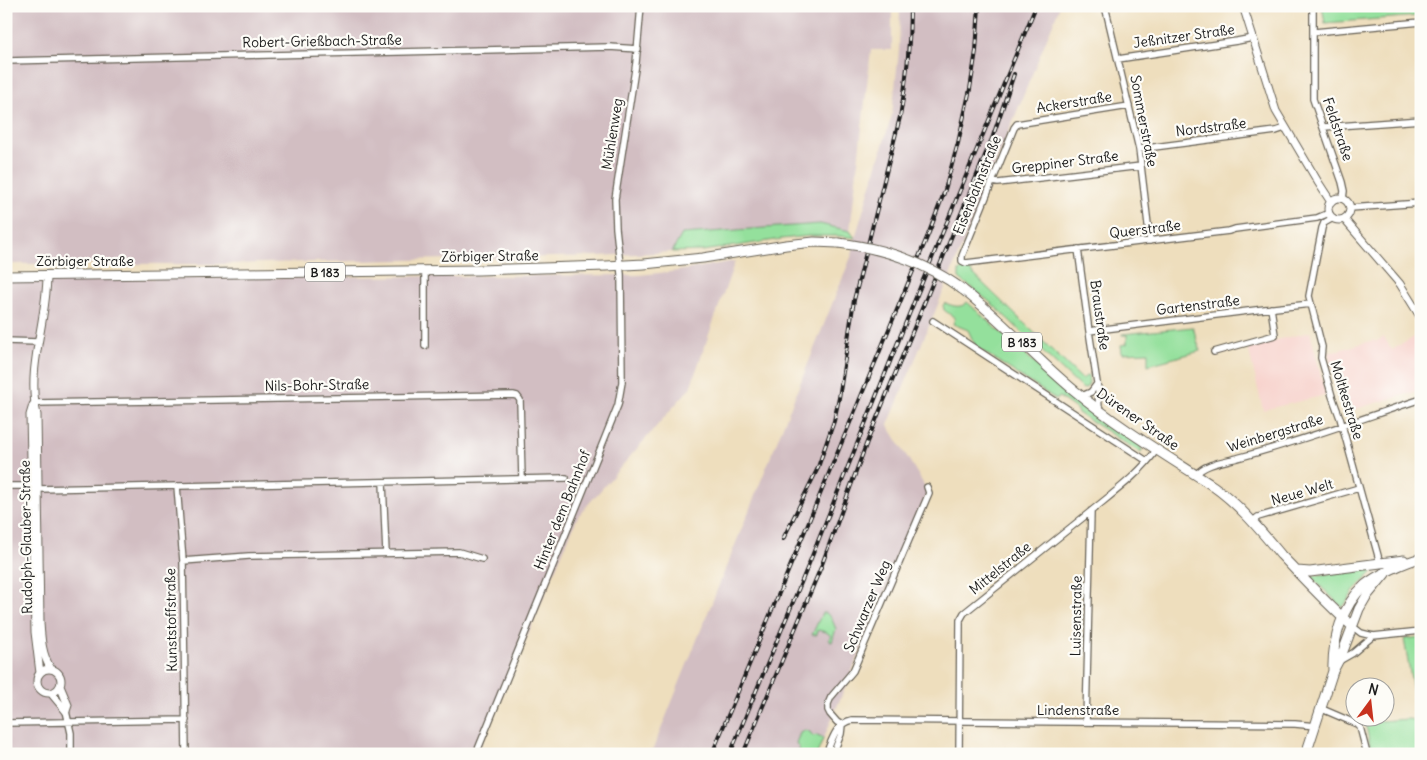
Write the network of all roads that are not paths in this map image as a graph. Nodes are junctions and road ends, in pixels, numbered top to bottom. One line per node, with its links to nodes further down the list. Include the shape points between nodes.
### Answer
1 (641, 6): 8 (street, Mühlenweg)
2 (1105, 6): 9 (street, Sommerstraße)
3 (1244, 6): 7 (street)
4 (1314, 6): 6 (street, Feldstraße)
5 (1421, 22): 6 (street)
6 (1314, 32): 14 (street, Feldstraße, via 1313,99)
7 (1253, 38): 9 (street, Jeßnitzer Straße); 15 (street)
8 (638, 49): 10 (street, Robert-Grießbach-Straße, via 609,47); 28 (street, Mühlenweg, via 615,199)
9 (1118, 59): 11 (street, Sommerstraße)
10 (6, 61)
11 (1129, 106): 13 (street, Ackerstraße); 16 (street, Sommerstraße)
12 (1421, 120): 14 (street)
13 (1022, 123): 18 (street, Eisenbahnstraße, via 1014,128)
14 (1324, 127): 19 (street, Feldstraße, via 1343,185)
15 (1285, 128): 16 (street, Nordstraße); 20 (street)
16 (1139, 149): 17 (street, Sommerstraße)
17 (1141, 166): 18 (street, Greppiner Straße); 25 (street, Sommerstraße)
18 (992, 182): 27 (street, Eisenbahnstraße)
19 (1342, 199): 20 (street); 22 (street)
20 (1331, 202): 23 (street)
21 (1421, 203): 22 (street)
22 (1350, 208): 24 (street)
23 (1331, 215): 24 (street, via 1337,220); 25 (street, Querstraße); 33 (street, Moltkestraße, via 1322,228 1309,296)
24 (1344, 219): 35 (street, via 1400,284)
25 (1150, 241): 26 (street, Querstraße)
26 (1078, 249): 27 (street, Querstraße); 37 (street, Braustraße)
27 (962, 261)
28 (620, 266): 29 (main road, Zörbiger Straße / B 183); 32 (main road, Zörbiger Straße / B 183, bridge, via 793,244 838,243 898,255 929,268); 89 (street, Hinter dem Bahnhof, via 623,375 618,405)
29 (425, 270): 30 (main road, Zörbiger Straße / B 183); 40 (street)
30 (47, 275): 31 (main road, Zörbiger Straße / B 183); 39 (street, Rudolph-Glauber-Straße)
31 (6, 276)
32 (962, 289): 43 (main road, Dürener Straße / B 183)
33 (1311, 304): 34 (street, Gartenstraße); 47 (street, Moltkestraße, via 1322,347 1321,358)
34 (1271, 308): 37 (street, Gartenstraße); 41 (street, via 1275,335)
35 (1421, 318)
36 (934, 321): 49 (street)
37 (1089, 331): 42 (street, Braustraße)
38 (6, 341): 39 (street)
39 (38, 342): 45 (street, Rudolph-Glauber-Straße)
40 (425, 346)
41 (1214, 352)
42 (1097, 384): 43 (street); 46 (street, Braustraße)
43 (1082, 396): 46 (main road, Dürener Straße / B 183)
44 (1421, 399): 47 (street, Weinbergstraße)
45 (34, 403): 52 (street, Nils-Bohr-Straße, via 506,394 520,400); 56 (street, Rudolph-Glauber-Straße, via 30,415)
46 (1099, 410): 48 (main road, Dürener Straße / B 183)
47 (1342, 426): 50 (street, Weinbergstraße, via 1204,467); 58 (street, Moltkestraße)
48 (1157, 449): 49 (street, Mittelstraße); 50 (main road, Dürener Straße / B 183)
49 (1147, 461): 59 (street, Mittelstraße)
50 (1196, 475): 60 (main road, Dürener Straße / B 183, via 1232,500)
51 (566, 478): 52 (street)
52 (522, 479): 53 (street)
53 (383, 482): 55 (street); 61 (street)
54 (6, 486): 56 (street)
55 (177, 486): 56 (street); 64 (street, Kunststoffstraße)
56 (36, 487): 73 (street, Rudolph-Glauber-Straße, via 41,635); 75 (street, Rudolph-Glauber-Straße, via 34,632)
57 (927, 487): 85 (street, Schwarzer Weg, via 929,493 853,671 828,704 830,714)
58 (1359, 488): 60 (street, Neue Welt); 65 (street, Moltkestraße)
59 (1091, 511): 81 (street, Mittelstraße, via 964,613 960,620); 83 (street, Luisenstraße)
60 (1253, 521): 66 (main road, Dürener Straße / B 183)
61 (386, 553): 62 (street, via 459,552); 64 (street)
62 (482, 559)
63 (1418, 559): 65 (main road); 67 (main road)
64 (183, 561): 80 (street, Kunststoffstraße)
65 (1380, 563): 66 (main road)
66 (1297, 571): 68 (main road, Dürener Straße / B 183)
67 (1385, 574): 68 (main road, via 1366,584); 69 (main road, via 1366,597)
68 (1343, 618): 69 (main road, Dürener Straße / B 183); 74 (main road, via 1333,651)
69 (1352, 626): 71 (street); 72 (main road)
70 (1421, 631): 71 (street)
71 (1373, 636): 72 (street)
72 (1339, 661): 74 (main road)
73 (51, 669): 75 (street); 76 (street, Rudolph-Glauber-Straße, via 60,676)
74 (1333, 671): 78 (main road)
75 (40, 673): 77 (street, Rudolph-Glauber-Straße, via 39,687 43,692)
76 (60, 686): 77 (street); 79 (street, Rudolph-Glauber-Straße, via 68,705)
77 (51, 693): 79 (street, Rudolph-Glauber-Straße)
78 (1322, 709): 86 (main road); 94 (street, via 1360,727)
79 (66, 711): 82 (street, Rudolph-Glauber-Straße)
80 (186, 720): 82 (street); 88 (street, Kunststoffstraße)
81 (960, 720): 83 (street, Lindenstraße); 85 (street, Lindenstraße, via 857,719 847,720); 92 (street, Mittelstraße)
82 (69, 722): 84 (street); 87 (street, Rudolph-Glauber-Straße)
83 (1086, 722): 86 (street, Lindenstraße)
84 (6, 723)
85 (842, 725): 90 (street, via 834,733); 91 (street)
86 (1316, 726): 93 (main road)
87 (72, 754)
88 (186, 754)
89 (476, 754)
90 (826, 754)
91 (833, 754)
92 (959, 754)
93 (1306, 754)
94 (1367, 754)

